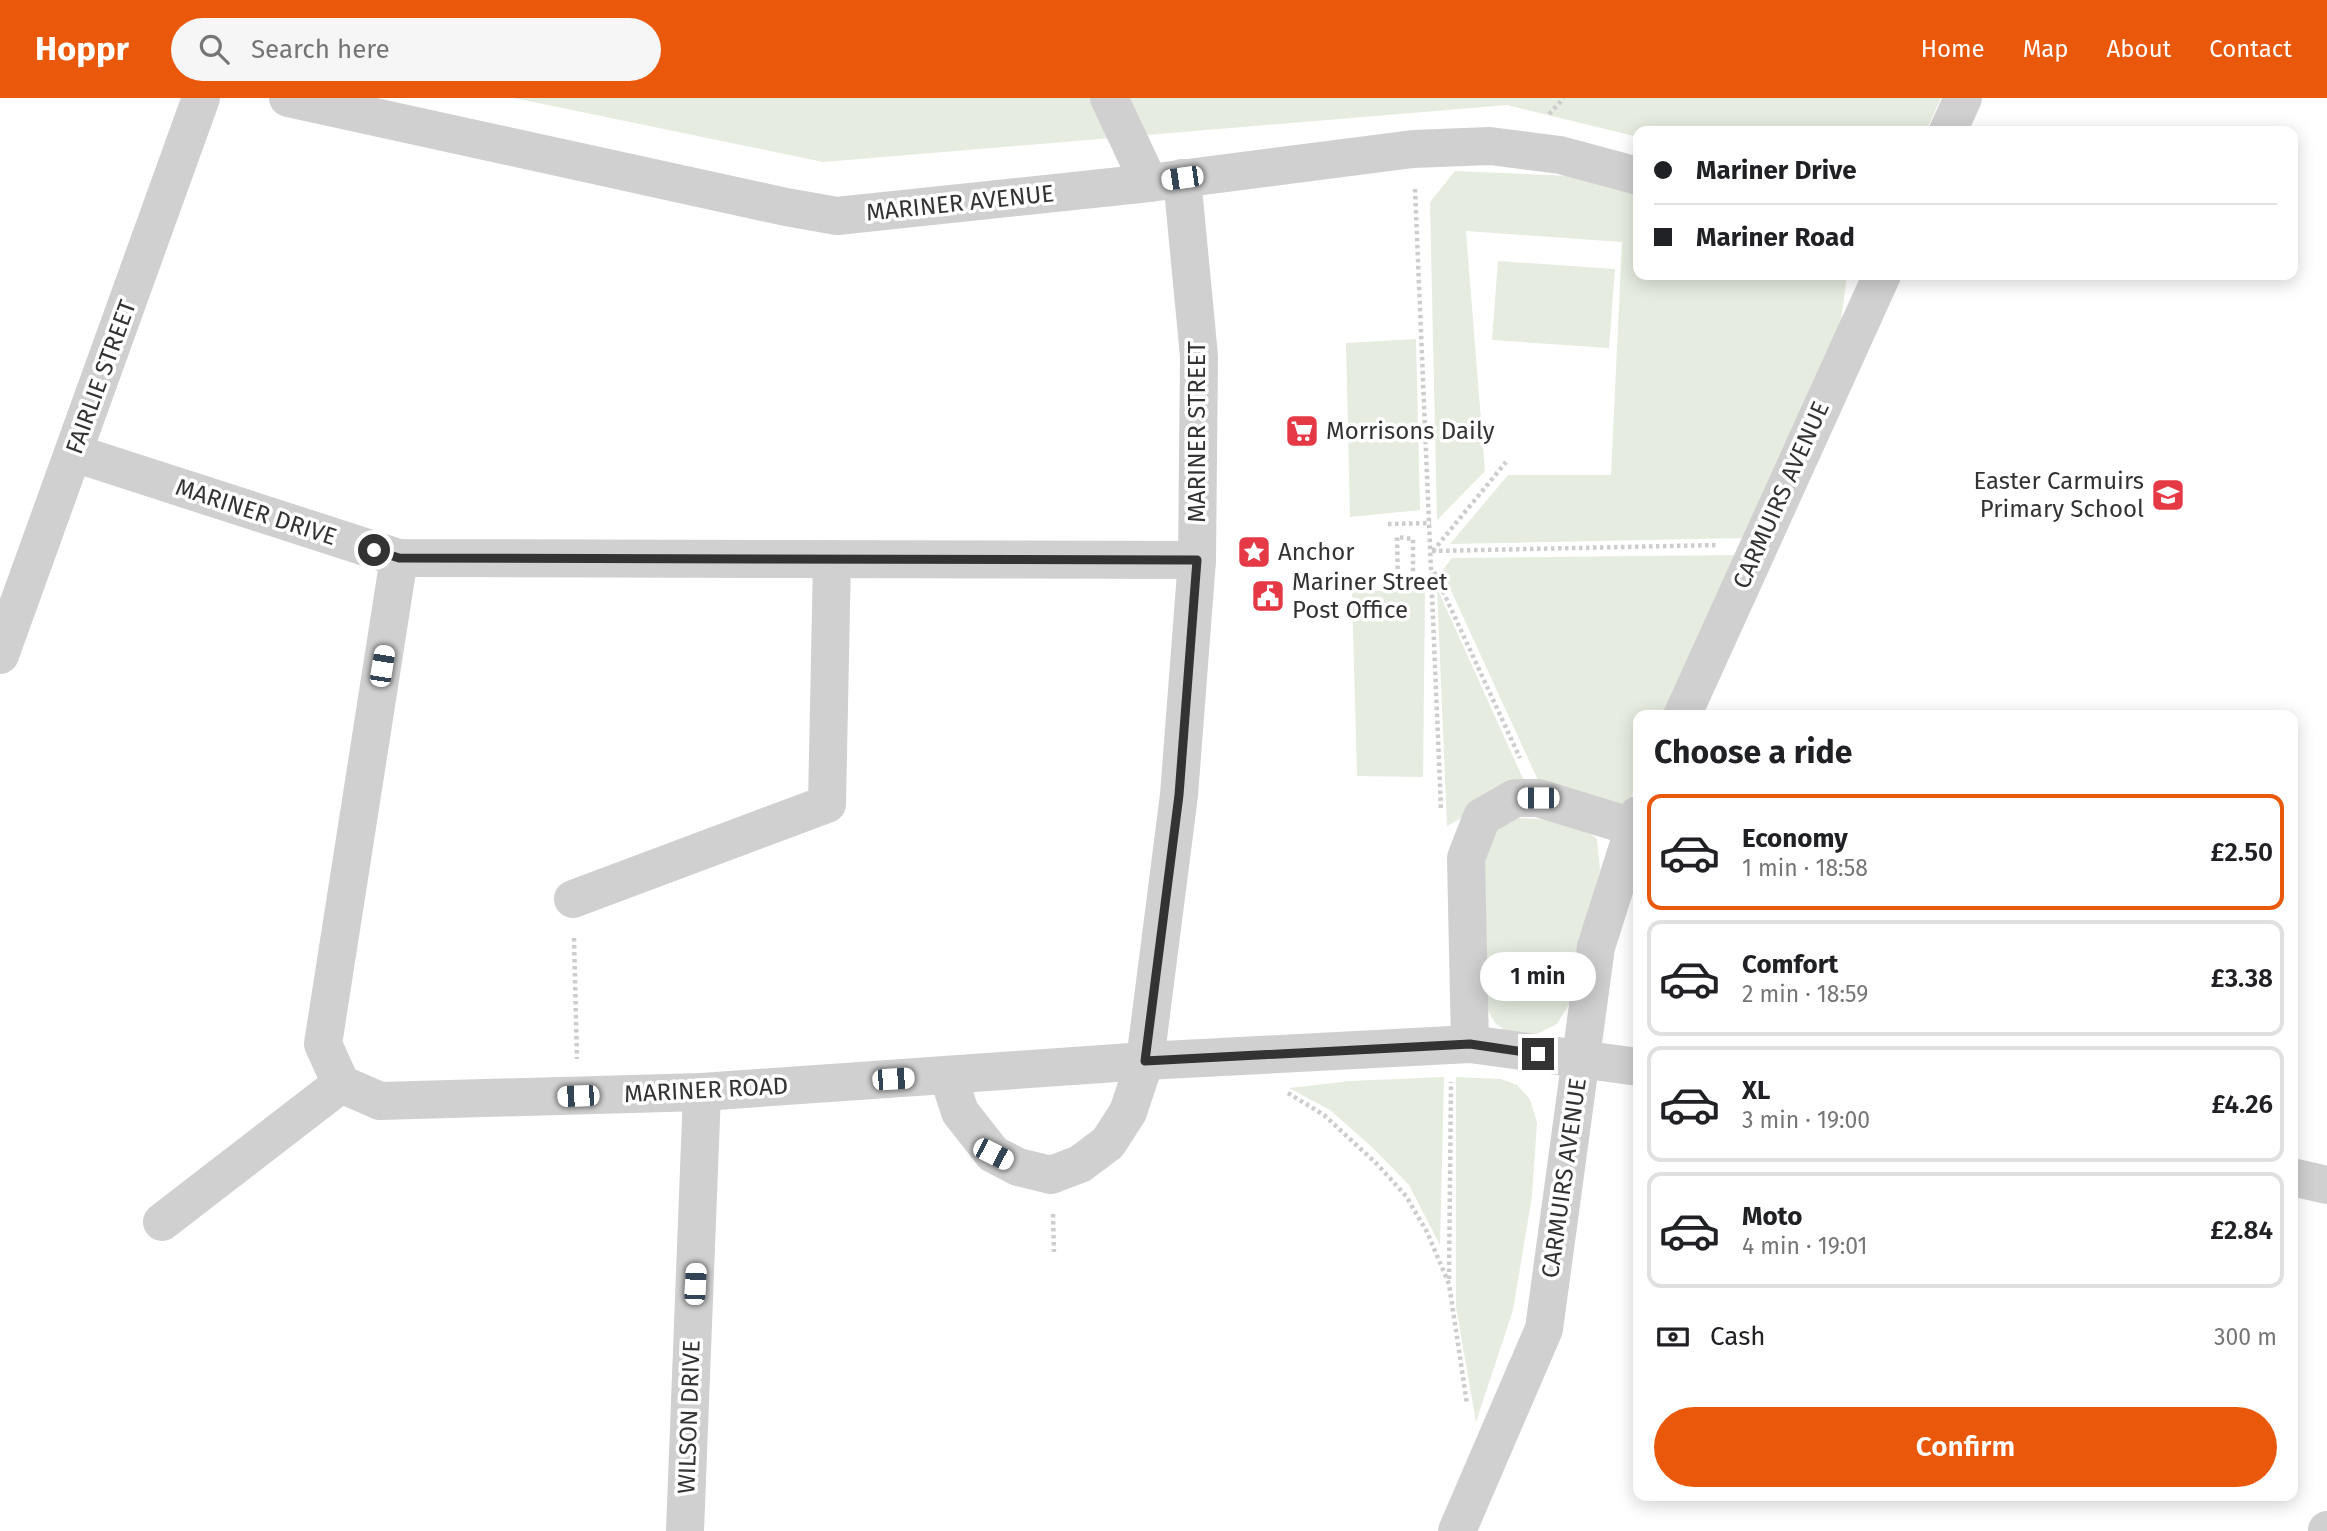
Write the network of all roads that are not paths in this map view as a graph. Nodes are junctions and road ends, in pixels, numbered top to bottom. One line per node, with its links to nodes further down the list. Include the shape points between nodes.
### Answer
1 (201, 98): 9 (street, FAIRLIE STREET)
2 (288, 98): 7 (street, MARINER AVENUE, via 837,216)
3 (1109, 98): 7 (street, MARINER STREET)
4 (1963, 98): 5 (street)
5 (1950, 126)
6 (1633, 175): 7 (street, MARINER AVENUE, via 1560,155 1490,146 1413,149)
7 (1166, 181): 12 (street, MARINER STREET, via 1199,356)
8 (1880, 280): 14 (street, CARMUIRS AVENUE)
9 (74, 453): 10 (street, MARINER DRIVE); 13 (street, FAIRLIE STREET)
10 (399, 558): 11 (street, MARINER DRIVE); 23 (street, via 323,1044)
11 (832, 559): 12 (street, MARINER DRIVE); 17 (street, via 827,804)
12 (1197, 560): 19 (street, MARINER STREET, via 1179,795)
13 (0, 655)
14 (1685, 710)
15 (1633, 821): 18 (street, via 1538,798 1515,798 1482,817 1466,858)
16 (1633, 827): 20 (street, CARMUIRS AVENUE, via 1596,947)
17 (573, 899)
18 (1461, 1044): 19 (street, MARINER ROAD); 20 (street, MARINER ROAD)
19 (1145, 1061): 22 (street, MARINER ROAD); 22 (street, via 1128,1112 1108,1143 1080,1164 1051,1175 1018,1167 993,1154 960,1112)
20 (1581, 1061): 21 (street, MARINER ROAD); 29 (street, CARMUIRS AVENUE, via 1544,1329)
21 (1633, 1066)
22 (948, 1075): 24 (street, MARINER ROAD)
23 (341, 1084): 24 (street, MARINER ROAD, via 380,1101); 27 (street)
24 (702, 1093): 28 (street, WILSON DRIVE)
25 (2298, 1178): 26 (street)
26 (2327, 1185)
27 (162, 1222)
28 (685, 1531)
29 (1457, 1531)

